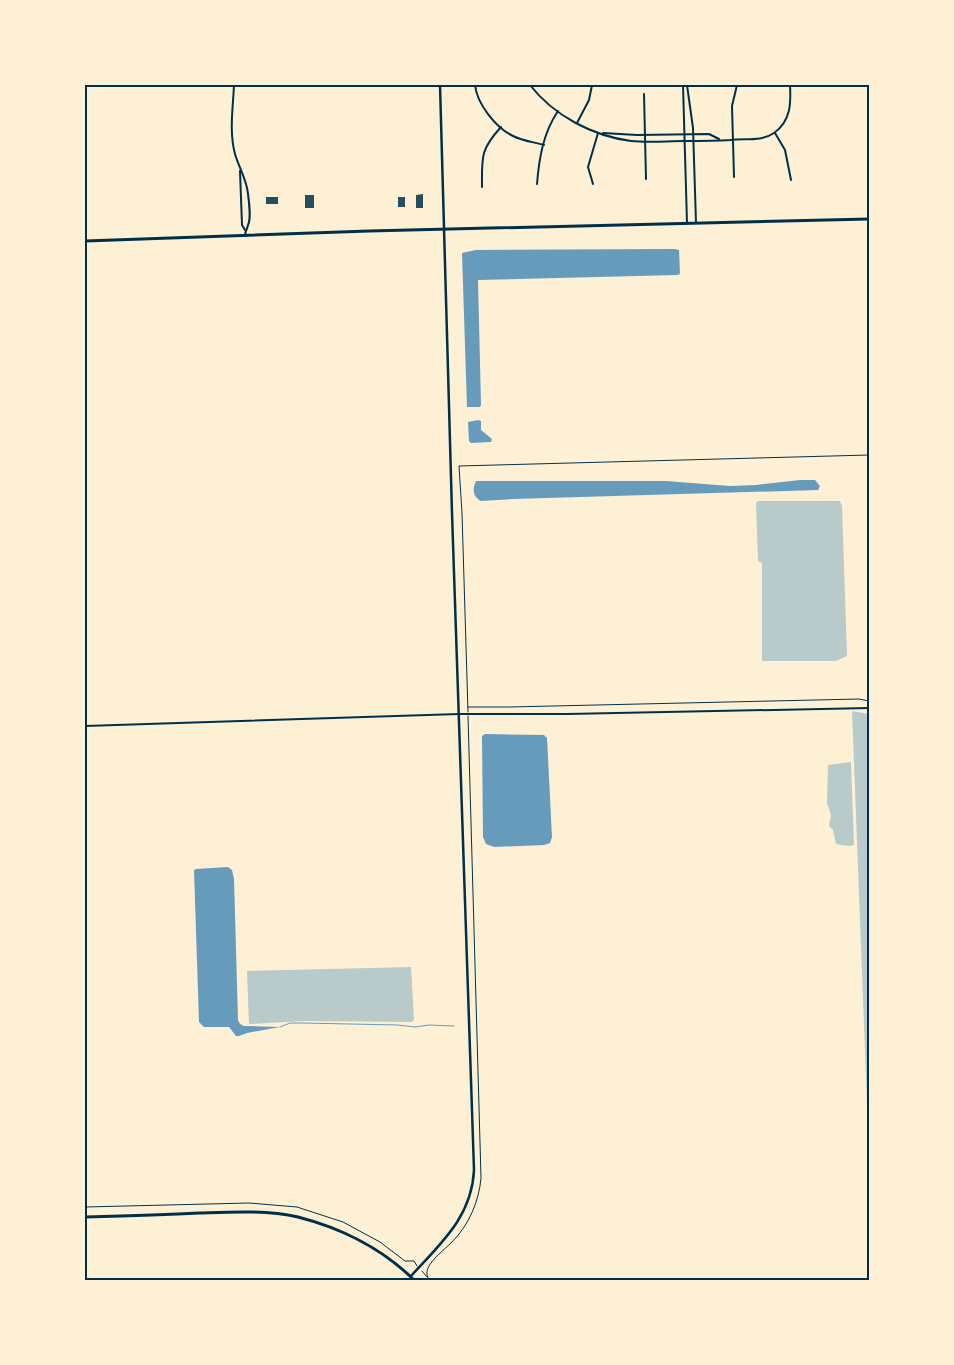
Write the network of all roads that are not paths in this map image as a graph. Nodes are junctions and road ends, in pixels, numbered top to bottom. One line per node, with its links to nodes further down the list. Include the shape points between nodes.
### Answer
1 (234, 85): 25 (street, via 232,126)
2 (440, 85): 35 (street)
3 (475, 85): 13 (street, via 481,106)
4 (530, 85): 11 (street)
5 (592, 85): 12 (street)
6 (683, 85): 16 (street)
7 (687, 85): 17 (street)
8 (737, 85): 19 (street, via 732,106)
9 (790, 85): 15 (street, via 789,114)
10 (644, 94): 18 (street)
11 (558, 111): 12 (street); 24 (street, via 549,126)
12 (578, 123): 14 (street)
13 (501, 127): 24 (street, via 513,136); 31 (street, via 484,151)
14 (599, 133): 18 (street); 21 (street); 30 (street, via 588,167)
15 (775, 133): 19 (street, via 757,139); 28 (street, via 785,150)
16 (685, 134): 17 (street); 18 (street); 22 (street)
17 (694, 134): 20 (street, via 709,134); 23 (street)
18 (645, 135): 21 (street)
19 (733, 139): 20 (street); 26 (street)
20 (721, 140): 23 (street)
21 (645, 141): 22 (street); 27 (street)
22 (685, 141): 23 (street); 33 (street)
23 (694, 141): 34 (street)
24 (544, 145): 29 (street)
25 (240, 171): 36 (street, via 242,225); 36 (street, via 248,193 249,225)
26 (734, 177)
27 (646, 179)
28 (791, 180)
29 (536, 184)
30 (593, 184)
31 (482, 187)
32 (869, 220): 34 (main road)
33 (687, 223): 34 (main road); 35 (main road)
34 (696, 223)
35 (445, 229): 37 (main road); 40 (street)
36 (245, 230): 37 (street)
37 (245, 236): 38 (main road)
38 (85, 241)
39 (869, 708): 40 (street)
40 (459, 714): 41 (street); 43 (street, via 473,1178 468,1201 459,1220)
41 (85, 726)
42 (85, 1217): 43 (main road, via 243,1212 297,1217 336,1229 363,1242)
43 (410, 1276): 44 (main road)
44 (414, 1280)

